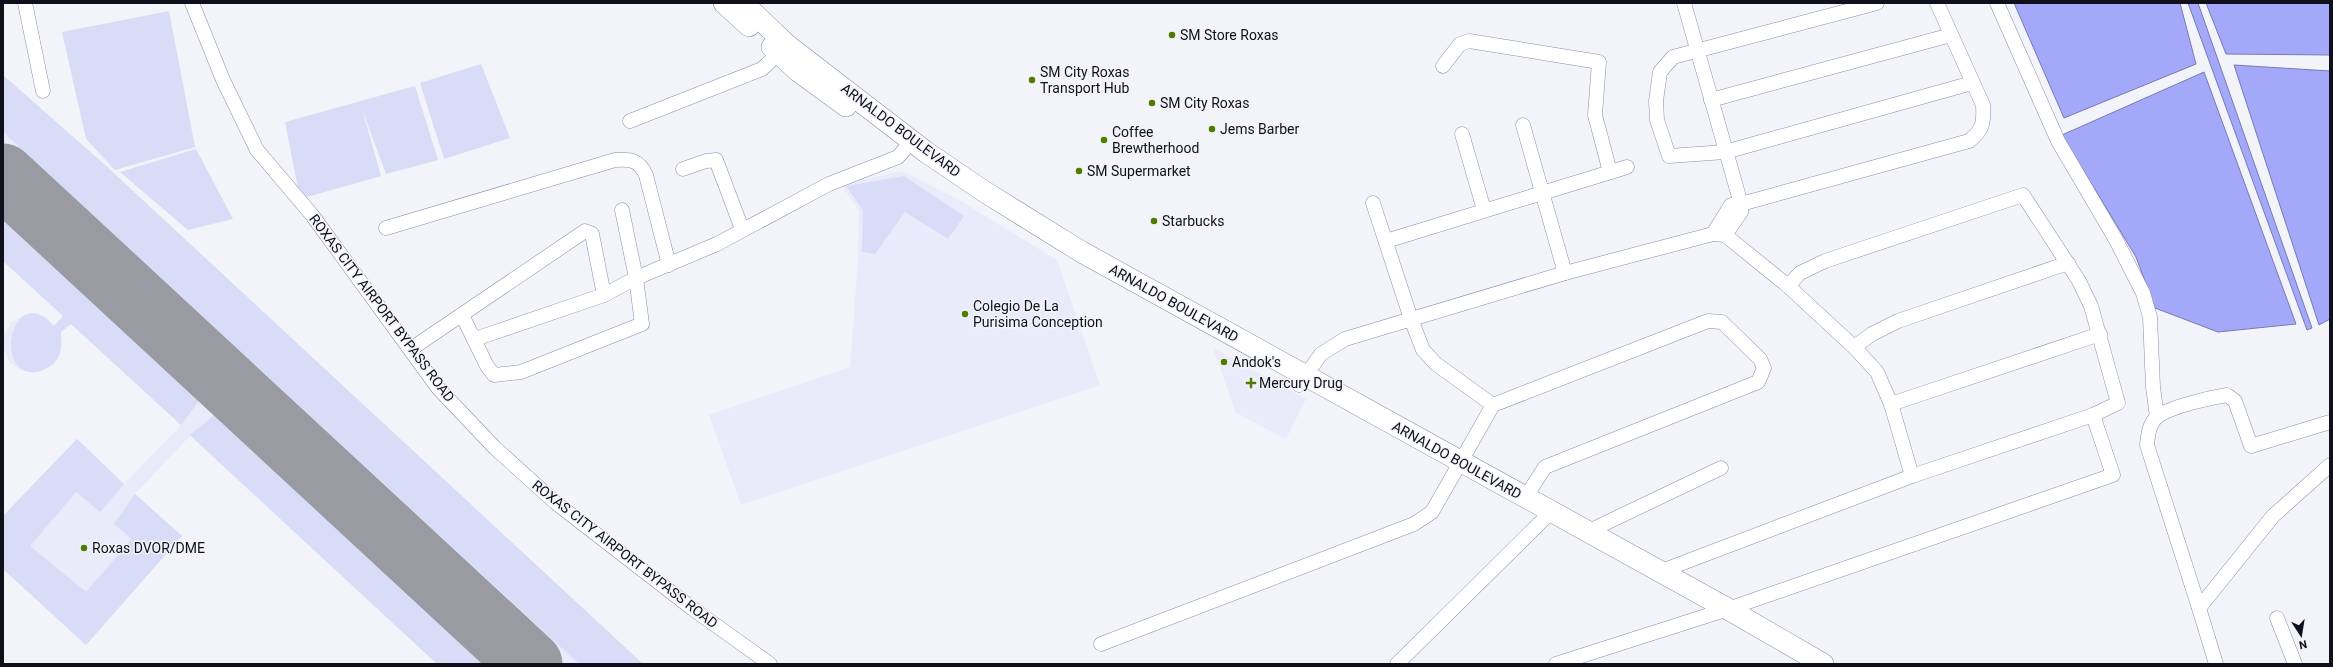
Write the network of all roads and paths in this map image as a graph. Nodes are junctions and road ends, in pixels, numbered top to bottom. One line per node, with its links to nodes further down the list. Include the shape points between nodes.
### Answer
1 (25, 3): 14 (street)
2 (192, 3): 44 (street, ROXAS CITY AIRPORT BYPASS ROAD, via 223,80 257,150 312,215)
3 (724, 3): 10 (highway, ARNALDO BOULEVARD)
4 (743, 3): 10 (highway, ARNALDO BOULEVARD)
5 (1684, 3): 11 (street)
6 (1877, 3): 11 (street)
7 (1937, 3): 9 (street)
8 (1997, 3): 49 (street, via 2058,141 2116,240 2143,293 2150,317)
9 (1951, 35): 13 (street); 15 (street)
10 (783, 49): 16 (street, via 762,69); 20 (highway, ARNALDO BOULEVARD)
11 (1699, 51): 15 (street); 19 (street, via 1673,57 1660,72 1656,101 1657,120 1669,156)
12 (1443, 66): 23 (street, via 1460,44 1468,41 1599,62 1595,115)
13 (1972, 82): 19 (street); 26 (street, via 1983,105 1984,119 1980,133 1969,141)
14 (42, 91)
15 (1712, 100): 19 (street)
16 (630, 121)
17 (1523, 125): 24 (street)
18 (1462, 134): 28 (street)
19 (1725, 152): 26 (street)
20 (917, 153): 30 (street, via 898,157 829,184); 45 (highway, ARNALDO BOULEVARD, via 985,192 1076,255)
21 (1627, 167): 23 (street)
22 (683, 169): 30 (street, via 716,160)
23 (1610, 172): 24 (street)
24 (1542, 192): 28 (street); 35 (street)
25 (1373, 203): 32 (street)
26 (1741, 204): 31 (street, via 1731,205)
27 (622, 210): 36 (street)
28 (1484, 210): 32 (street)
29 (386, 228): 34 (street, via 616,160 630,159 641,165 646,175)
30 (742, 229): 34 (street, via 717,244)
31 (1719, 234): 35 (street); 37 (street)
32 (1386, 241): 40 (street)
33 (2068, 263): 37 (street, via 2023,195 1825,261 1800,273); 41 (street, via 2091,306); 43 (street, via 1898,321 1872,334)
34 (669, 265): 36 (street)
35 (1565, 273): 40 (street)
36 (636, 278): 38 (street); 42 (street, via 642,324 521,372 494,375 486,366)
37 (1788, 286): 43 (street)
38 (604, 295): 39 (street, via 592,234 585,231); 42 (street)
39 (462, 315): 42 (street); 44 (street)
40 (1411, 319): 45 (street, via 1345,339 1321,354); 47 (street, via 1423,350 1436,364)
41 (2100, 334): 46 (street); 48 (street, via 2118,403)
42 (475, 339)
43 (1854, 347): 46 (street, via 1876,372)
44 (411, 349): 65 (street, ROXAS CITY AIRPORT BYPASS ROAD, via 438,388 495,448 556,503 693,609)
45 (1302, 380): 52 (highway, ARNALDO BOULEVARD)
46 (1891, 404): 54 (street)
47 (1493, 405): 52 (street); 55 (street, via 1708,320 1722,322 1760,359 1764,368 1758,382 1545,467)
48 (2093, 415): 54 (street); 61 (street, via 2112,475)
49 (2157, 417): 50 (street, via 2227,395 2235,401 2251,446); 60 (street, via 2149,428 2147,445)
50 (2330, 422)
51 (2330, 465): 60 (street, via 2274,516)
52 (1459, 466): 55 (highway, ARNALDO BOULEVARD); 56 (highway, ARNALDO BOULEVARD); 63 (street, via 1432,512 1414,524)
53 (1721, 468): 57 (street)
54 (1912, 476): 59 (street)
55 (1525, 498): 56 (highway, ARNALDO BOULEVARD)
56 (1548, 515): 57 (highway, ARNALDO BOULEVARD); 58 (highway, ARNALDO BOULEVARD); 66 (street)
57 (1587, 532): 58 (highway, ARNALDO BOULEVARD)
58 (1632, 563): 59 (highway, ARNALDO BOULEVARD); 61 (highway, ARNALDO BOULEVARD)
59 (1659, 572): 61 (highway, ARNALDO BOULEVARD)
60 (2199, 608): 69 (street)
61 (1720, 611): 64 (highway, ARNALDO BOULEVARD); 67 (street)
62 (2277, 618): 70 (street)
63 (1101, 644)
64 (1797, 658): 68 (highway, ARNALDO BOULEVARD)
65 (770, 664)
66 (1397, 664)
67 (1556, 664)
68 (1823, 664)
69 (2216, 664)
70 (2295, 664)

